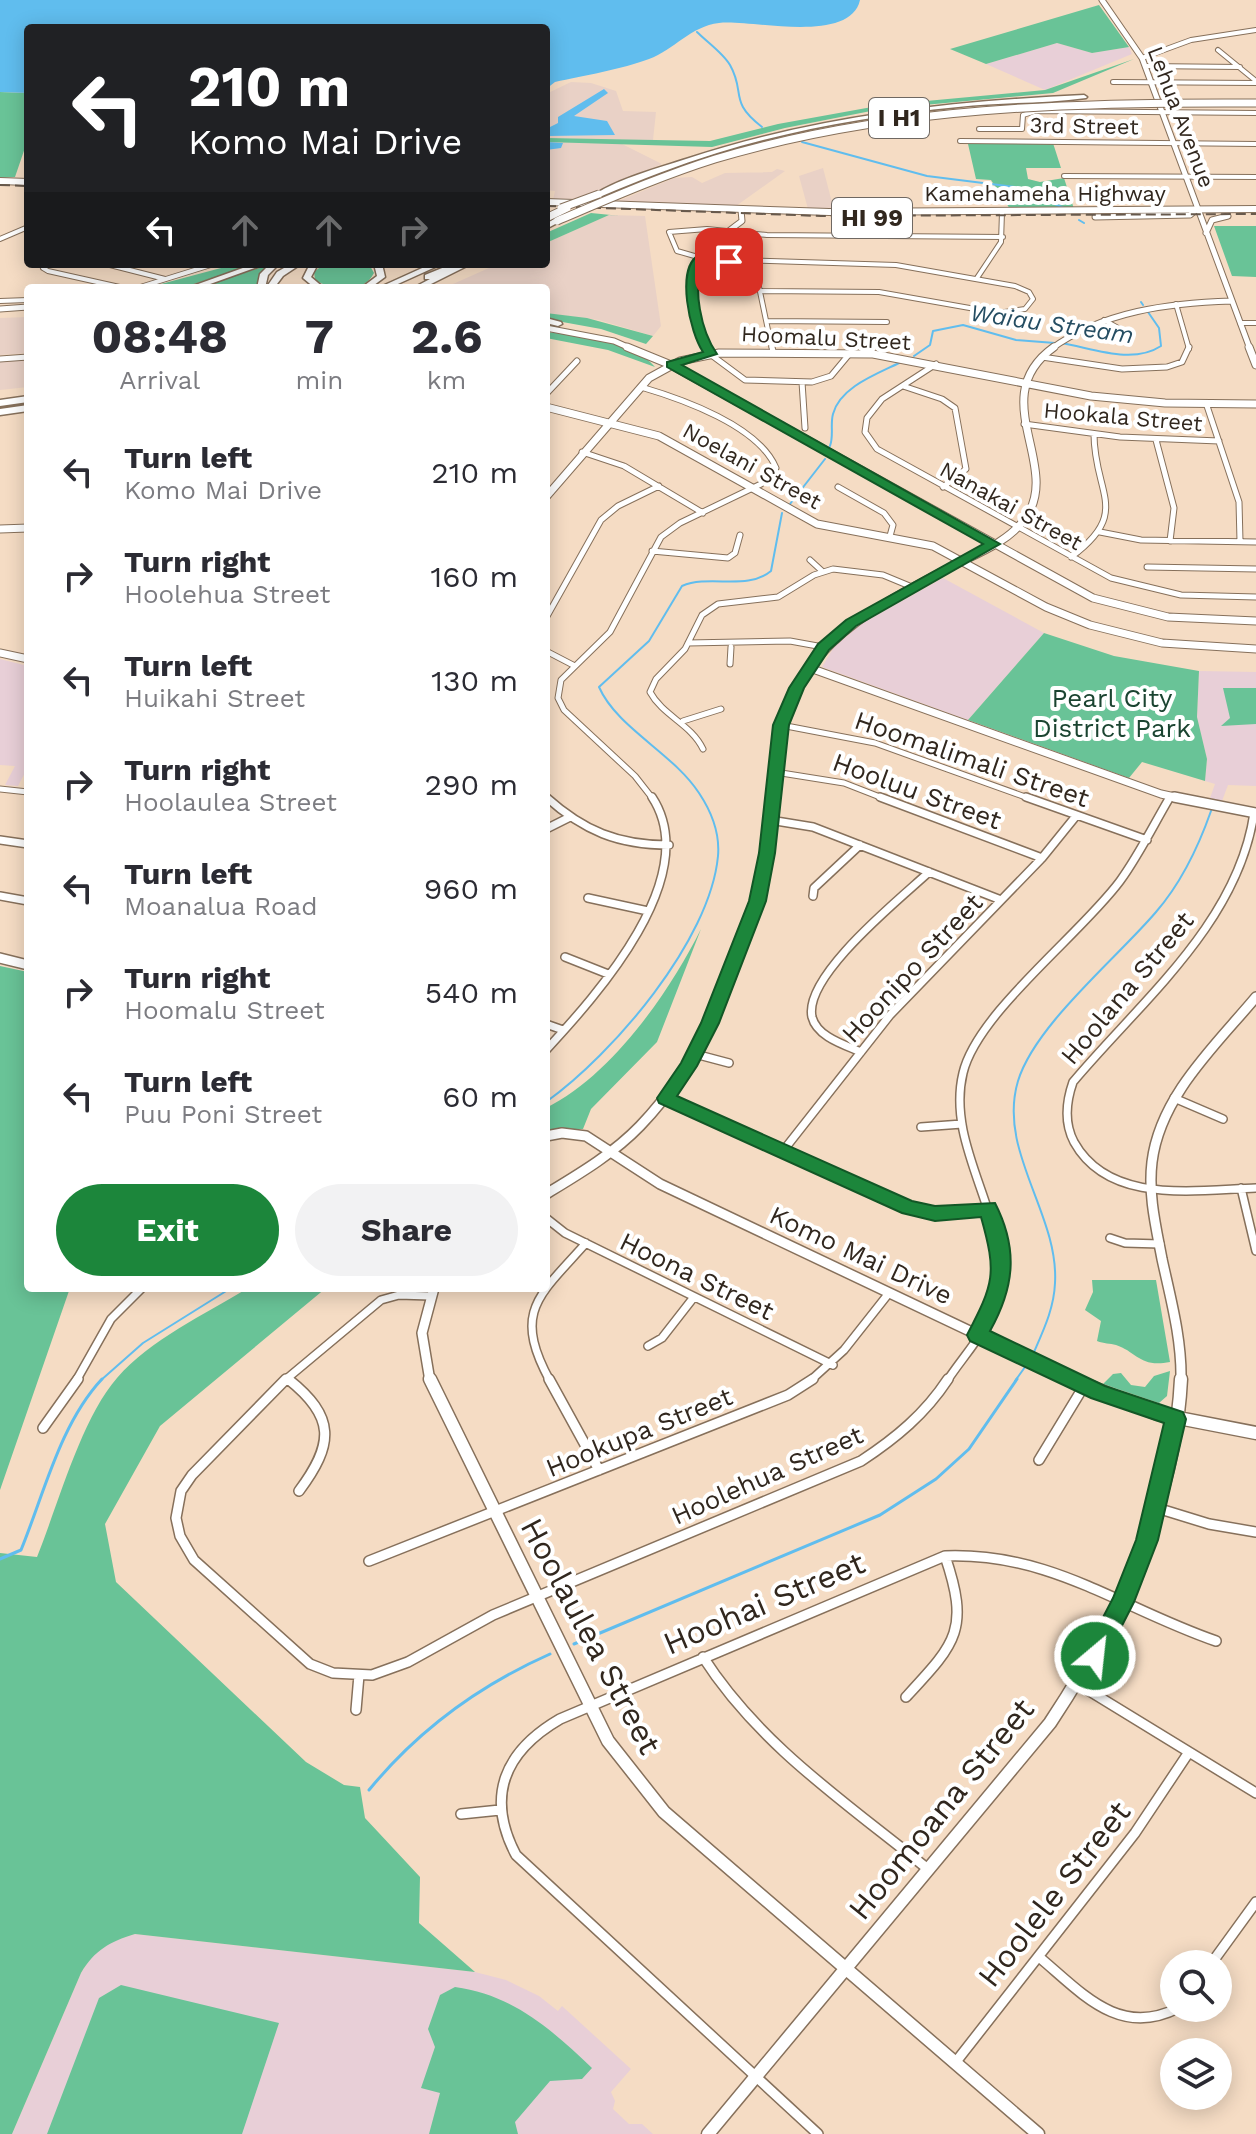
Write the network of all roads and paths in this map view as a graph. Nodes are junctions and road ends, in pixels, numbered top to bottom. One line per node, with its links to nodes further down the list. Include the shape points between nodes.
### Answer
1 (1102, 0): 4 (street, Lehua Avenue)
2 (1256, 30): 4 (street, via 1191,40)
3 (1218, 50): 6 (street)
4 (1142, 58): 5 (street, Lehua Avenue)
5 (1145, 66): 6 (street); 8 (street, Lehua Avenue)
6 (1240, 67): 9 (street)
7 (1113, 82): 8 (street)
8 (1151, 82): 9 (street); 11 (street, Lehua Avenue)
9 (1256, 82)
10 (1256, 100): 25 (highway, I H1, bridge, via 1067,97 898,112 733,146); 37 (highway, I H1, bridge, via 1041,104 870,123 716,159)
11 (1162, 112): 12 (street); 13 (street, via 1033,111 1023,115 1023,129 982,129); 15 (street, Lehua Avenue)
12 (1256, 113)
13 (984, 122)
14 (960, 141): 15 (street, 3rd Street)
15 (1173, 143): 16 (street, 3rd Street); 18 (street, Lehua Avenue)
16 (1256, 144)
17 (1064, 176): 18 (street)
18 (1185, 176): 19 (street); 24 (street, Lehua Avenue)
19 (1256, 177)
20 (0, 181): 21 (main road)
21 (24, 182)
22 (0, 188): 23 (main road)
23 (24, 189)
24 (1194, 200): 28 (street); 29 (street); 30 (street, Lehua Avenue)
25 (550, 209)
26 (1256, 209): 28 (main road, Kamehameha Highway / HI 99)
27 (550, 210): 31 (main road, Kamehameha Highway / HI 99)
28 (1218, 210): 30 (main road, Kamehameha Highway / HI 99)
29 (1174, 213): 30 (main road, Kamehameha Highway / HI 99); 33 (main road, Kamehameha Highway / HI 99); 36 (main road, Kamehameha Highway / HI 99); 40 (street)
30 (1198, 213): 34 (main road, Kamehameha Highway / HI 99); 36 (street); 40 (street, Lehua Avenue)
31 (740, 214): 32 (main road, Kamehameha Highway / HI 99); 39 (street)
32 (1002, 214): 33 (main road, Kamehameha Highway / HI 99); 33 (main road, Kamehameha Highway / HI 99); 41 (street)
33 (1074, 214): 36 (main road, Kamehameha Highway / HI 99)
34 (1228, 216): 35 (main road, Kamehameha Highway / HI 99); 40 (street, via 1212,220)
35 (1256, 216)
36 (1095, 217)
37 (550, 224)
38 (24, 229): 42 (street)
39 (728, 232): 41 (street); 43 (street); 43 (street, via 670,230 675,249)
40 (1206, 233): 69 (street, Lehua Avenue)
41 (1003, 237): 55 (street)
42 (0, 239)
43 (699, 258): 44 (street); 84 (street, via 691,285 700,339)
44 (754, 263): 55 (street, via 885,264); 66 (street)
45 (43, 268): 57 (street)
46 (122, 268): 56 (street)
47 (201, 268): 56 (street)
48 (250, 268): 59 (highway)
49 (290, 268): 60 (highway)
50 (312, 268): 61 (highway, via 307,278)
51 (379, 268): 62 (highway, via 381,277)
52 (429, 268): 63 (highway)
53 (450, 268): 64 (highway)
54 (459, 268): 65 (highway)
55 (977, 278): 66 (street, via 1023,289 1033,303 1022,311 1003,313 889,293)
56 (165, 279): 58 (street)
57 (106, 284)
58 (149, 284)
59 (203, 284)
60 (273, 284)
61 (315, 284)
62 (371, 284)
63 (391, 284)
64 (412, 284)
65 (425, 284)
66 (760, 291): 74 (street)
67 (24, 300): 68 (street)
68 (0, 301)
69 (1232, 301): 70 (street); 76 (street, Lehua Avenue)
70 (1176, 304): 73 (street); 86 (street, via 1190,347 1186,359 1175,365 1130,369)
71 (24, 309): 72 (street)
72 (0, 311)
73 (1104, 320): 81 (street); 86 (street)
74 (767, 321): 75 (street); 82 (street)
75 (887, 322)
76 (1240, 323): 77 (street); 91 (street, Lehua Avenue)
77 (1256, 323)
78 (550, 324): 79 (highway)
79 (558, 324): 90 (street, via 626,340)
80 (550, 325): 90 (street, via 614,341)
81 (1129, 334)
82 (773, 351): 83 (street, Hoomalu Street); 84 (street, Hoomalu Street)
83 (851, 352): 89 (street, Hoomalu Street); 92 (street, via 829,378)
84 (710, 354): 90 (street, Hoomalu Street); 92 (street, via 745,380)
85 (24, 357): 87 (street)
86 (1042, 357): 93 (street)
87 (0, 359)
88 (577, 361): 96 (street)
89 (936, 364): 93 (street, Hoomalu Street); 94 (street, Nanakai Street)
90 (671, 365): 95 (street, Hoomalu Street); 126 (street)
91 (1256, 365)
92 (802, 382): 106 (street)
93 (1025, 385): 99 (street, Hoomalu Street, via 1111,399); 105 (street)
94 (903, 386): 113 (street, via 942,399 957,411 966,469); 113 (street, Nanakai Street, via 872,410 867,435 877,449)
95 (641, 387): 104 (street, Hoomalu Street); 114 (street, via 682,399 770,450 774,472)
96 (550, 390)
97 (24, 400): 98 (highway)
98 (0, 403)
99 (1206, 403): 100 (street, Hoomalu Street); 109 (street)
100 (1256, 404)
101 (550, 408): 104 (street, Noelani Street)
102 (24, 411): 103 (highway)
103 (0, 414)
104 (610, 421): 110 (street, Hoomalu Street); 114 (street, Noelani Street, via 665,438)
105 (1024, 424): 107 (street, Hookala Street); 118 (street, via 1037,489 1033,507)
106 (805, 428)
107 (1094, 434): 108 (street, Hookala Street); 120 (street, via 1108,502)
108 (1156, 440): 109 (street, Hookala Street); 123 (street, via 1174,508)
109 (1219, 441): 124 (street, via 1239,502)
110 (582, 452): 111 (street, via 618,462); 115 (street, Hoomalu Street)
111 (659, 486): 116 (street); 136 (street, via 601,520)
112 (838, 487): 122 (street, via 887,515 893,525)
113 (943, 487): 118 (street, Nanakai Street)
114 (752, 489): 116 (street); 122 (street, Noelani Street, via 823,526)
115 (550, 492)
116 (703, 513): 127 (street, via 665,533)
117 (24, 528): 119 (street)
118 (1017, 528): 126 (street); 128 (street, Nanakai Street)
119 (0, 529)
120 (1100, 532): 123 (street); 128 (street)
121 (740, 535): 127 (street, via 735,553 724,559)
122 (890, 536): 130 (street, Noelani Street)
123 (1170, 541): 124 (street)
124 (1240, 541): 125 (street)
125 (1256, 542)
126 (993, 544): 130 (street); 137 (street, via 1071,588 1117,606 1179,619)
127 (652, 551): 146 (street, via 610,632)
128 (1071, 557): 135 (street, Nanakai Street, via 1111,578 1154,590)
129 (810, 560): 133 (street)
130 (963, 560): 134 (street); 141 (street, Noelani Street, via 1046,607 1111,632 1180,645)
131 (1147, 567): 132 (street)
132 (1256, 569)
133 (822, 571): 134 (street, via 877,573); 138 (street, via 784,595 714,606 702,615)
134 (912, 587): 140 (street, via 851,623)
135 (1256, 597)
136 (550, 611)
137 (1256, 621)
138 (688, 643): 139 (street); 149 (street, via 650,689 657,705)
139 (731, 647): 140 (street, via 791,641); 145 (street)
140 (823, 647): 147 (street)
141 (1256, 649)
142 (0, 653): 144 (street)
143 (550, 653): 146 (street)
144 (24, 658)
145 (730, 664)
146 (573, 665): 165 (street, via 555,694 567,714 649,792 665,823)
147 (810, 668): 150 (street); 155 (street)
148 (721, 709): 149 (street)
149 (683, 721): 151 (street, via 698,734)
150 (781, 725): 152 (street); 158 (street, Hoomalimali Street, via 878,743)
151 (703, 749)
152 (775, 772): 160 (street); 167 (street, Hooluu Street, via 844,783)
153 (0, 789): 154 (street)
154 (24, 792)
155 (1170, 797): 157 (street); 163 (street, Hoolehua Street)
156 (550, 801): 159 (street)
157 (1255, 813): 194 (street, Hoolana Street, via 1253,844 1221,908 1069,1092 1068,1125 1084,1160 1116,1181)
158 (1076, 816): 163 (street, Hoomalimali Street); 167 (street, Hoonipo Street)
159 (568, 818): 161 (street); 165 (street, via 610,840)
160 (770, 820): 166 (street, via 806,824); 184 (street, via 758,901)
161 (550, 827)
162 (0, 840): 164 (street)
163 (1147, 840): 189 (street, Hoolehua Street, via 1120,881 981,1033 963,1072)
164 (24, 843)
165 (669, 845): 174 (street, via 665,872)
166 (860, 845): 168 (street); 170 (street, via 814,888)
167 (1042, 858): 173 (street, Hoonipo Street)
168 (929, 872): 173 (street); 183 (street, via 831,968 814,997 812,1015 820,1031)
169 (0, 896): 172 (street)
170 (813, 896)
171 (588, 898): 174 (street)
172 (24, 900)
173 (1001, 900): 183 (street, Hoonipo Street)
174 (648, 911): 178 (street)
175 (565, 957): 178 (street)
176 (0, 958): 177 (street)
177 (24, 964)
178 (608, 974): 181 (street)
179 (1256, 997): 187 (street, Hoomoana Street)
180 (550, 1025): 181 (street)
181 (563, 1030): 182 (street)
182 (550, 1045)
183 (861, 1052): 192 (street, Hoonipo Street)
184 (695, 1054): 185 (street); 186 (street)
185 (729, 1063)
186 (666, 1098): 192 (street); 193 (street)
187 (1174, 1098): 188 (street); 194 (street, Hoomoana Street, via 1156,1139)
188 (1223, 1119)
189 (962, 1124): 190 (street); 198 (street, Hoolehua Street)
190 (921, 1127)
191 (550, 1136): 193 (street, Komo Mai Drive, via 579,1134)
192 (783, 1151): 198 (street, via 909,1208 935,1213)
193 (611, 1152): 197 (street); 208 (street, Komo Mai Drive, via 660,1184)
194 (1150, 1187): 195 (street, Hoolana Street); 202 (street, Hoomoana Street)
195 (1241, 1188): 196 (street, Hoolana Street); 203 (street)
196 (1256, 1188)
197 (550, 1191)
198 (988, 1209): 210 (street, Hoolehua Street, via 1002,1277 996,1302)
199 (550, 1220): 201 (street, Hoona Street)
200 (1110, 1238): 202 (street)
201 (586, 1243): 204 (street); 209 (street, Hoona Street)
202 (1160, 1244): 215 (street, Hoomoana Street, via 1182,1365)
203 (1256, 1251)
204 (550, 1287)
205 (138, 1292): 216 (street, via 109,1319 57,1414)
206 (432, 1292): 213 (street, Hoolehua Street, via 379,1301); 222 (street, Hoolaulea Street, via 422,1333 426,1371)
207 (546, 1292): 219 (street, via 535,1306 529,1332 534,1351)
208 (889, 1293): 210 (street, Komo Mai Drive); 212 (street, Hookupa Street)
209 (694, 1297): 211 (street, via 662,1338); 212 (street, Hoona Street)
210 (977, 1335): 214 (street, Komo Mai Drive); 226 (street, Hoolehua Street, via 925,1410 861,1461)
211 (648, 1346)
212 (833, 1365): 219 (street, Hookupa Street, via 788,1395)
213 (288, 1379): 220 (street, via 317,1404 326,1431 323,1458); 230 (street, Hoolehua Street, via 191,1474 178,1500 177,1528 194,1560 302,1658 333,1673)
214 (1084, 1386): 215 (street, Komo Mai Drive); 218 (street)
215 (1175, 1419): 217 (street, Komo Mai Drive); 221 (street, Hoomoana Street)
216 (43, 1428)
217 (1256, 1433)
218 (1039, 1460)
219 (599, 1470): 222 (street, Hookupa Street)
220 (299, 1491)
221 (1157, 1508): 223 (street); 227 (street, Hoomoana Street)
222 (494, 1512): 225 (street, Hookupa Street); 226 (street, Hoolaulea Street)
223 (1256, 1532)
224 (945, 1556): 227 (street, Hoohai Street, via 1015,1557); 229 (street, Hoohai Street); 232 (street, via 959,1593 957,1632 943,1657)
225 (369, 1561)
226 (536, 1598): 230 (street, Hoolehua Street, via 473,1624 394,1669); 233 (street, Hoolaulea Street)
227 (1123, 1602): 228 (street, Hoohai Street); 231 (street, Hoomoana Street)
228 (1216, 1641)
229 (703, 1657): 233 (street, Hoohai Street); 239 (street, via 752,1725)
230 (359, 1675): 234 (street)
231 (1078, 1684): 235 (street); 239 (street, Hoomoana Street)
232 (906, 1697)
233 (590, 1706): 237 (street, Hoohai Street, via 548,1724 521,1747 502,1783); 243 (street, Hoolaulea Street, via 615,1752 650,1797)
234 (356, 1710)
235 (1189, 1752): 236 (street); 242 (street, Hoolele Street, via 1135,1833)
236 (1256, 1793)
237 (500, 1810): 238 (street); 246 (street, Hoohai Street, via 506,1838 522,1862)
238 (461, 1814)
239 (929, 1870): 243 (street, Hoomoana Street)
240 (1256, 1902): 241 (street)
241 (1221, 1950)
242 (1039, 1957): 244 (street, via 1121,2018); 245 (street, Hoolele Street)
243 (846, 1969): 245 (street, Hoolaulea Street); 246 (street, Hoomoana Street)
244 (1160, 2017)
245 (955, 2063): 249 (street, Hoolaulea Street)
246 (756, 2077): 247 (street, Hoomoana Street); 248 (street, Hoohai Street)
247 (708, 2134)
248 (818, 2134)
249 (1038, 2134)

